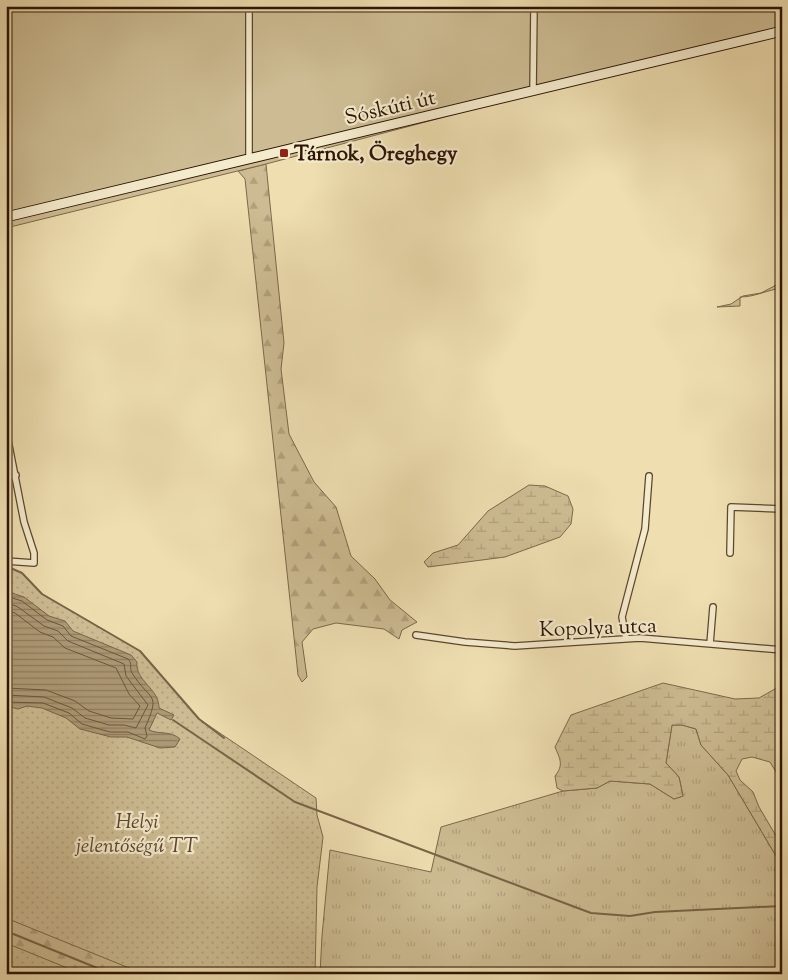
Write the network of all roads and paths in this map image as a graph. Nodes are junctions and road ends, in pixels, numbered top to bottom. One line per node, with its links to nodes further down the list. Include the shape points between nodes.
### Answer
1 (249, 6): 5 (street)
2 (534, 6): 4 (street)
3 (782, 31): 4 (main road, Sóskúti út)
4 (532, 91): 5 (main road, Sóskúti út)
5 (250, 158): 6 (main road, Sóskúti út)
6 (6, 217)
7 (6, 430): 8 (street)
8 (16, 475): 10 (street); 13 (street, via 34,563)
9 (648, 476): 16 (street, via 645,529 622,618)
10 (6, 477)
11 (782, 509): 12 (street, via 731,507)
12 (730, 553)
13 (6, 561)
14 (713, 607): 17 (street)
15 (416, 635): 16 (street, Kopolya utca, via 515,646)
16 (626, 638): 17 (street, Kopolya utca)
17 (710, 644): 18 (street, Kopolya utca)
18 (782, 650)

